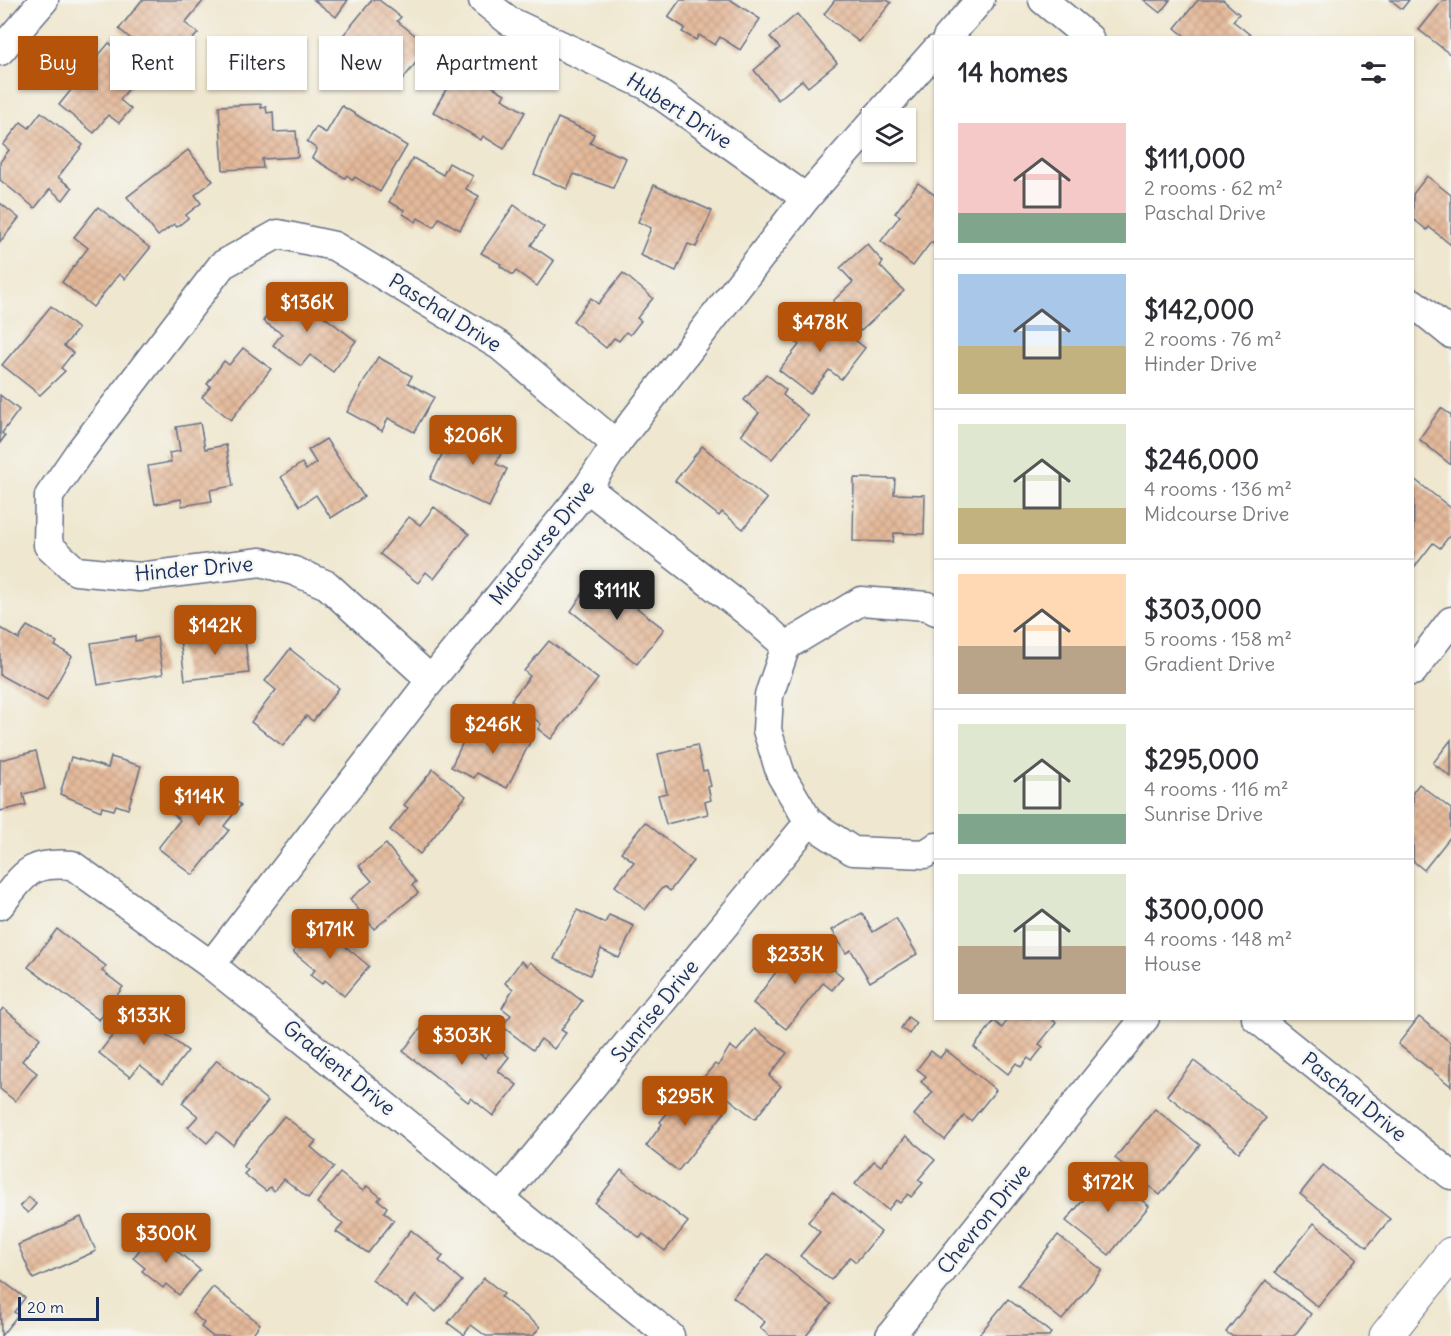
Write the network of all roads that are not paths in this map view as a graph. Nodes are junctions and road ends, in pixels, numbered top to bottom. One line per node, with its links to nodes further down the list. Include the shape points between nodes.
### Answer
1 (44, 0): 7 (street)
2 (483, 0): 11 (street, Hubert Drive, via 509,21 648,86)
3 (980, 0): 5 (street)
4 (1043, 0): 6 (street)
5 (949, 36)
6 (1087, 36)
7 (0, 51)
8 (934, 52): 9 (street, Midcourse Drive)
9 (885, 108)
10 (862, 134): 11 (street, Midcourse Drive)
11 (806, 198): 14 (street, Midcourse Drive)
12 (1414, 304): 13 (street)
13 (1451, 334)
14 (616, 444): 15 (street, Midcourse Drive); 16 (street, Paschal Drive, via 500,346 334,246 278,234 222,265)
15 (587, 488): 19 (street); 21 (street, Midcourse Drive)
16 (49, 496): 21 (street, Hinder Drive, via 48,545 76,571 139,577 261,562 294,571 327,585)
17 (934, 610): 19 (street, via 927,606 861,601)
18 (1451, 621): 20 (street)
19 (786, 646): 22 (street, via 769,695 767,730 781,775)
20 (1414, 669)
21 (431, 680): 25 (street, Midcourse Drive)
22 (810, 822): 23 (street, via 853,850 925,854); 29 (street, Sunrise Drive)
23 (934, 848)
24 (0, 905): 25 (street, Gradient Drive, via 28,871 48,863 72,865)
25 (211, 965): 29 (street, Gradient Drive)
26 (1143, 1020): 32 (street, Chevron Drive)
27 (1258, 1020): 28 (street, Paschal Drive)
28 (1451, 1175)
29 (500, 1199): 31 (street, Gradient Drive)
30 (1451, 1254): 33 (street)
31 (670, 1336)
32 (890, 1336)
33 (1386, 1336)

